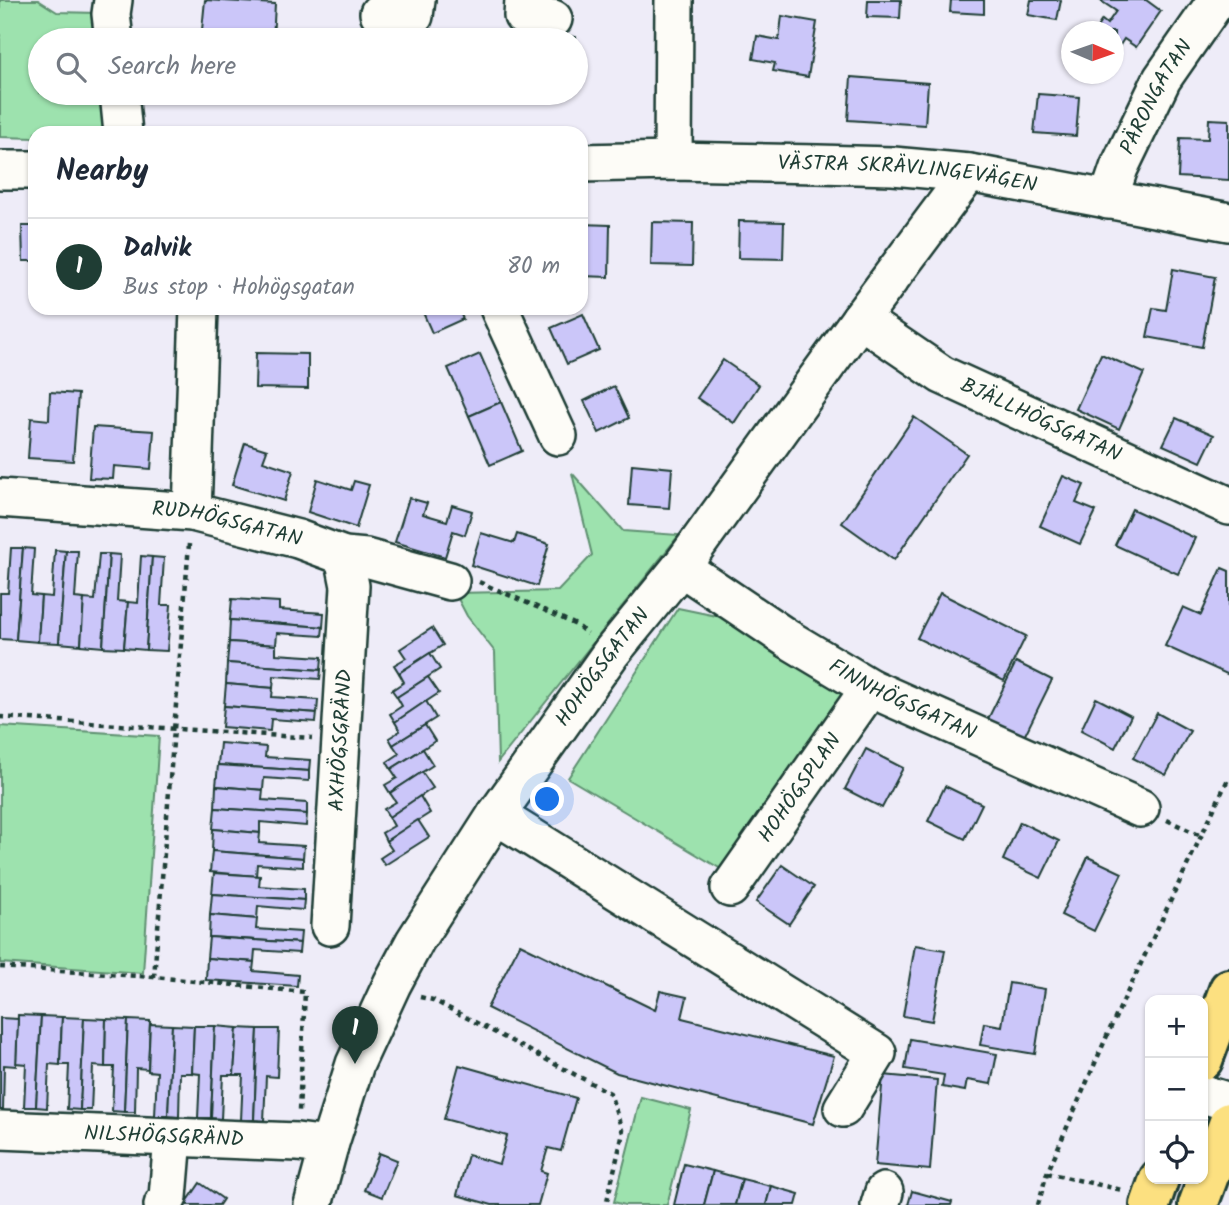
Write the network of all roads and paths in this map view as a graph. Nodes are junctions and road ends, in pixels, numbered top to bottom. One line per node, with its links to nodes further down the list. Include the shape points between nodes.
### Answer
1 (113, 0): 6 (street)
2 (416, 0): 5 (street, via 414,16)
3 (674, 0): 9 (street)
4 (1217, 0): 14 (street, PÄRONGATAN, via 1162,79)
5 (379, 13)
6 (113, 28)
7 (120, 105): 8 (street)
8 (122, 126)
9 (673, 162): 10 (street, VÄSTRA SKRÄVLINGEVÄGEN); 13 (street, VÄSTRA SKRÄVLINGEVÄGEN, via 893,166)
10 (588, 163)
11 (0, 170): 12 (street)
12 (28, 170)
13 (969, 173): 14 (street, VÄSTRA SKRÄVLINGEVÄGEN); 18 (street, HOHÖGSGATAN)
14 (1108, 200): 15 (street, VÄSTRA SKRÄVLINGEVÄGEN)
15 (1229, 222)
16 (199, 315): 22 (street)
17 (502, 315): 19 (street)
18 (860, 319): 21 (street, BJÄLLHÖGSGATAN, via 942,375); 24 (street, HOHÖGSGATAN)
19 (558, 436)
20 (0, 498): 22 (street, RUDHÖGSGATAN)
21 (1229, 506)
22 (192, 512): 23 (street, RUDHÖGSGATAN, via 298,539); 29 (path)
23 (344, 556): 25 (street, RUDHÖGSGATAN); 30 (street, AXHÖGSGRÄND, via 350,586)
24 (681, 567): 26 (street, HOHÖGSGATAN); 27 (street, FINNHÖGSGATAN)
25 (450, 581): 26 (path, via 481,582 543,609 578,626)
26 (611, 653): 33 (street, HOHÖGSGATAN)
27 (870, 688): 32 (street, FINNHÖGSGATAN); 34 (street, HOHÖGSPLAN)
28 (0, 717): 29 (path)
29 (173, 730): 30 (path); 37 (path)
30 (341, 740): 35 (street, AXHÖGSGRÄND)
31 (1229, 777): 48 (path)
32 (1140, 808)
33 (496, 815): 43 (street, via 877,1054); 47 (street, HOHÖGSGATAN, via 391,984)
34 (730, 888)
35 (330, 926)
36 (0, 967): 37 (path)
37 (154, 977): 47 (path, via 305,992)
38 (422, 988): 52 (path, via 418,996 610,1093 623,1133)
39 (1229, 989): 40 (main road)
40 (1204, 1058)
41 (1208, 1096): 42 (street)
42 (1229, 1102)
43 (843, 1108)
44 (0, 1130): 46 (street, NILSHÖGSGRÄND)
45 (1221, 1134): 54 (main road)
46 (173, 1138): 47 (street, NILSHÖGSGRÄND); 50 (street, via 168,1197)
47 (313, 1144): 51 (street, HOHÖGSGATAN)
48 (1047, 1173): 49 (path); 53 (path)
49 (1153, 1194)
50 (163, 1205)
51 (313, 1205)
52 (606, 1205)
53 (1038, 1205)
54 (1198, 1205)

